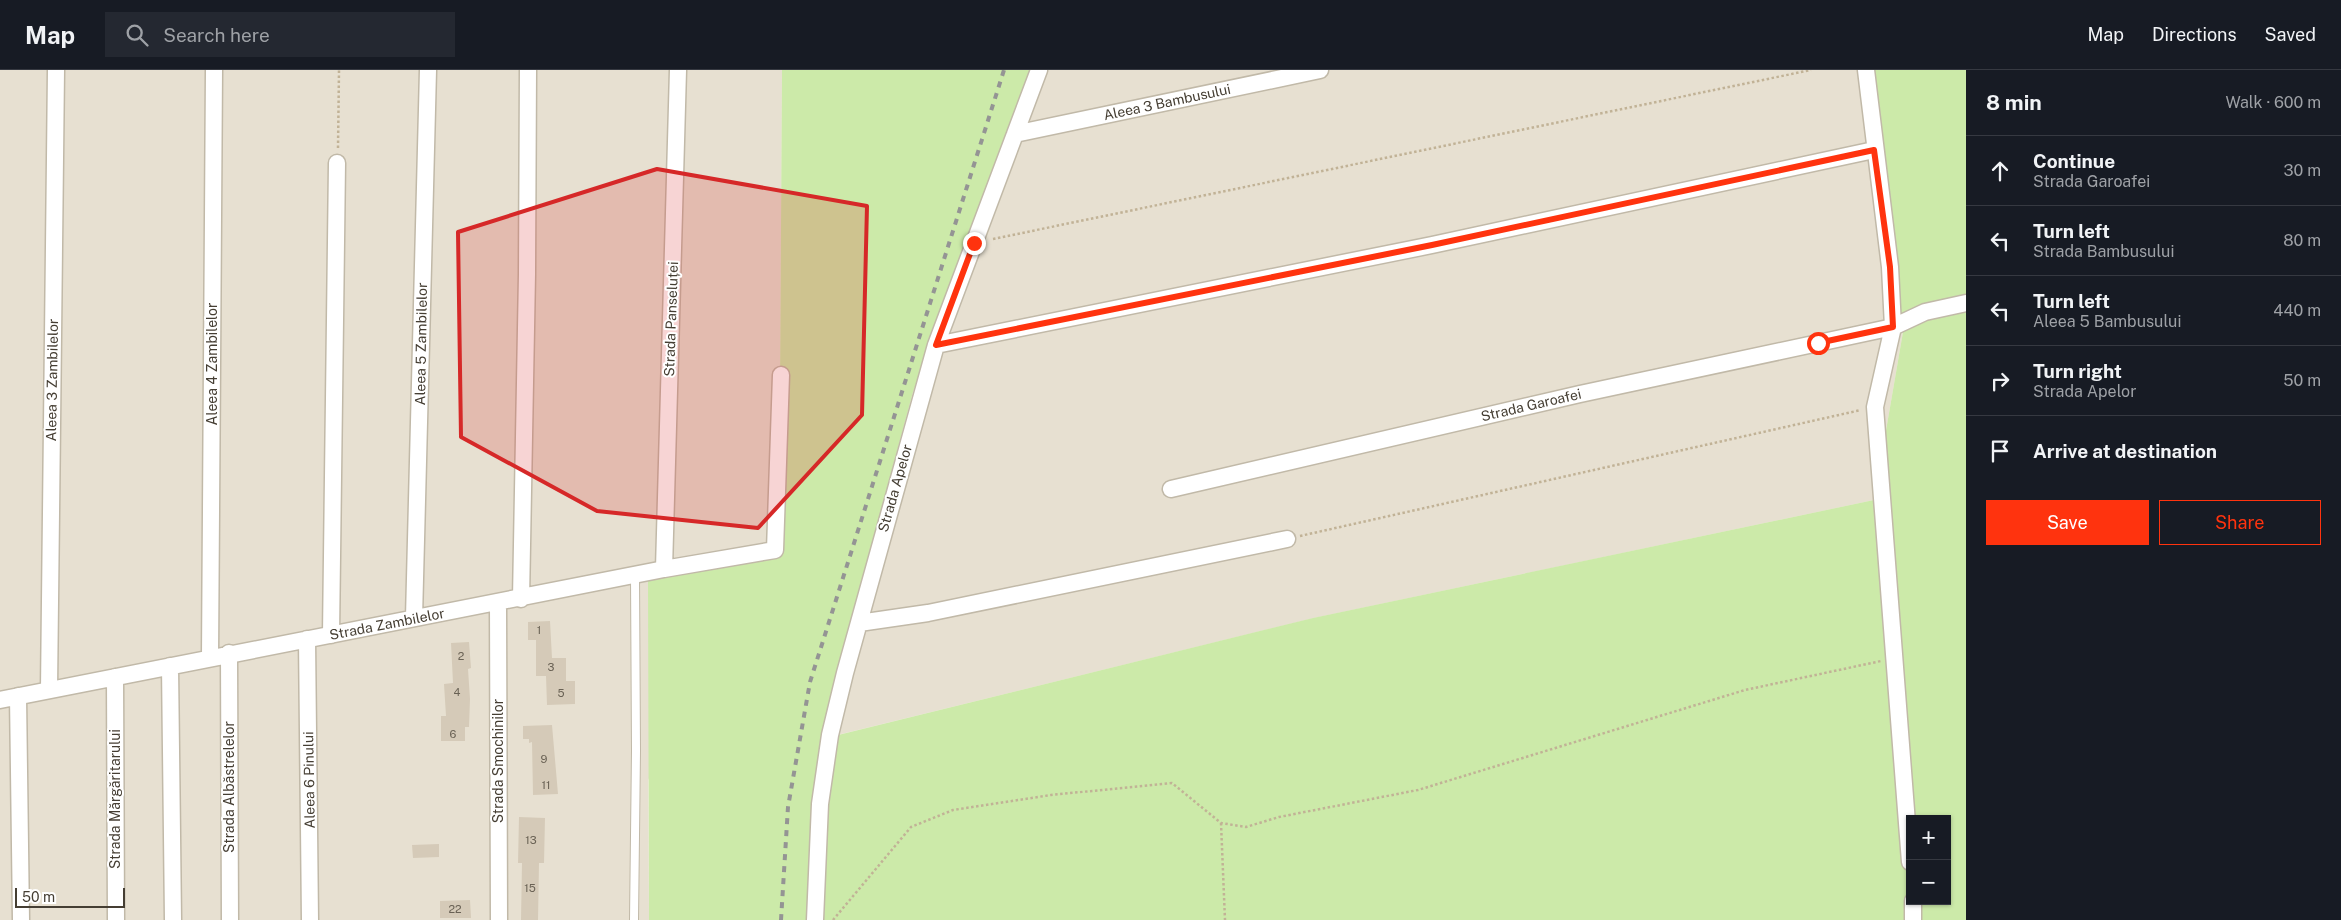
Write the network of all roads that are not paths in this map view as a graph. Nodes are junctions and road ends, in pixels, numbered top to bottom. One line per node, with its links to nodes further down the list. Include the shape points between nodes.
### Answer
1 (56, 70): 30 (street, Aleea 3 Zambilelor)
2 (214, 70): 27 (street, Aleea 4 Zambilelor)
3 (428, 70): 22 (street, Aleea 5 Zambilelor)
4 (528, 70): 20 (street, via 528,274)
5 (678, 70): 18 (street, Strada Panseluței)
6 (1039, 70): 9 (street, Strada Apelor)
7 (1320, 70): 9 (street, Aleea 3 Bambusului)
8 (1866, 70): 10 (street)
9 (1015, 134): 14 (street, Strada Apelor)
10 (1874, 150): 13 (street, via 1890,267); 14 (street, via 1432,245)
11 (337, 163): 24 (street)
12 (1966, 303): 13 (street, Strada Garoafei, via 1925,312)
13 (1893, 327): 16 (street, Strada Garoafei, via 1580,394); 33 (street, via 1875,406)
14 (936, 345): 23 (street, Strada Apelor)
15 (781, 375): 18 (street, Strada Zambilelor, via 775,550)
16 (1171, 489)
17 (1287, 539): 23 (street, via 928,613)
18 (664, 569): 19 (street, Strada Zambilelor)
19 (635, 576): 20 (street, Strada Zambilelor); 41 (lane)
20 (521, 599): 21 (street, Strada Zambilelor)
21 (498, 602): 22 (street, Strada Zambilelor); 40 (street, Strada Smochinilor)
22 (414, 618): 24 (street, Strada Zambilelor)
23 (859, 623): 42 (street, Strada Apelor, via 829,745 820,804)
24 (331, 635): 25 (street, Strada Zambilelor)
25 (307, 640): 26 (street, Strada Zambilelor); 39 (street, Aleea 6 Pinului)
26 (229, 653): 27 (street, Strada Zambilelor); 38 (street, Strada Albăstrelelor)
27 (210, 658): 28 (street, Strada Zambilelor)
28 (170, 666): 29 (street, Strada Zambilelor); 37 (street)
29 (115, 677): 30 (street, Strada Zambilelor); 36 (street, Strada Mărgăritarului)
30 (49, 690): 31 (street, Strada Zambilelor)
31 (18, 696): 32 (street, Strada Zambilelor); 35 (street)
32 (0, 700)
33 (1910, 860)
34 (1913, 905): 43 (street)
35 (21, 920)
36 (116, 920)
37 (173, 920)
38 (230, 920)
39 (310, 920)
40 (499, 920)
41 (634, 920)
42 (815, 920)
43 (1913, 920)

